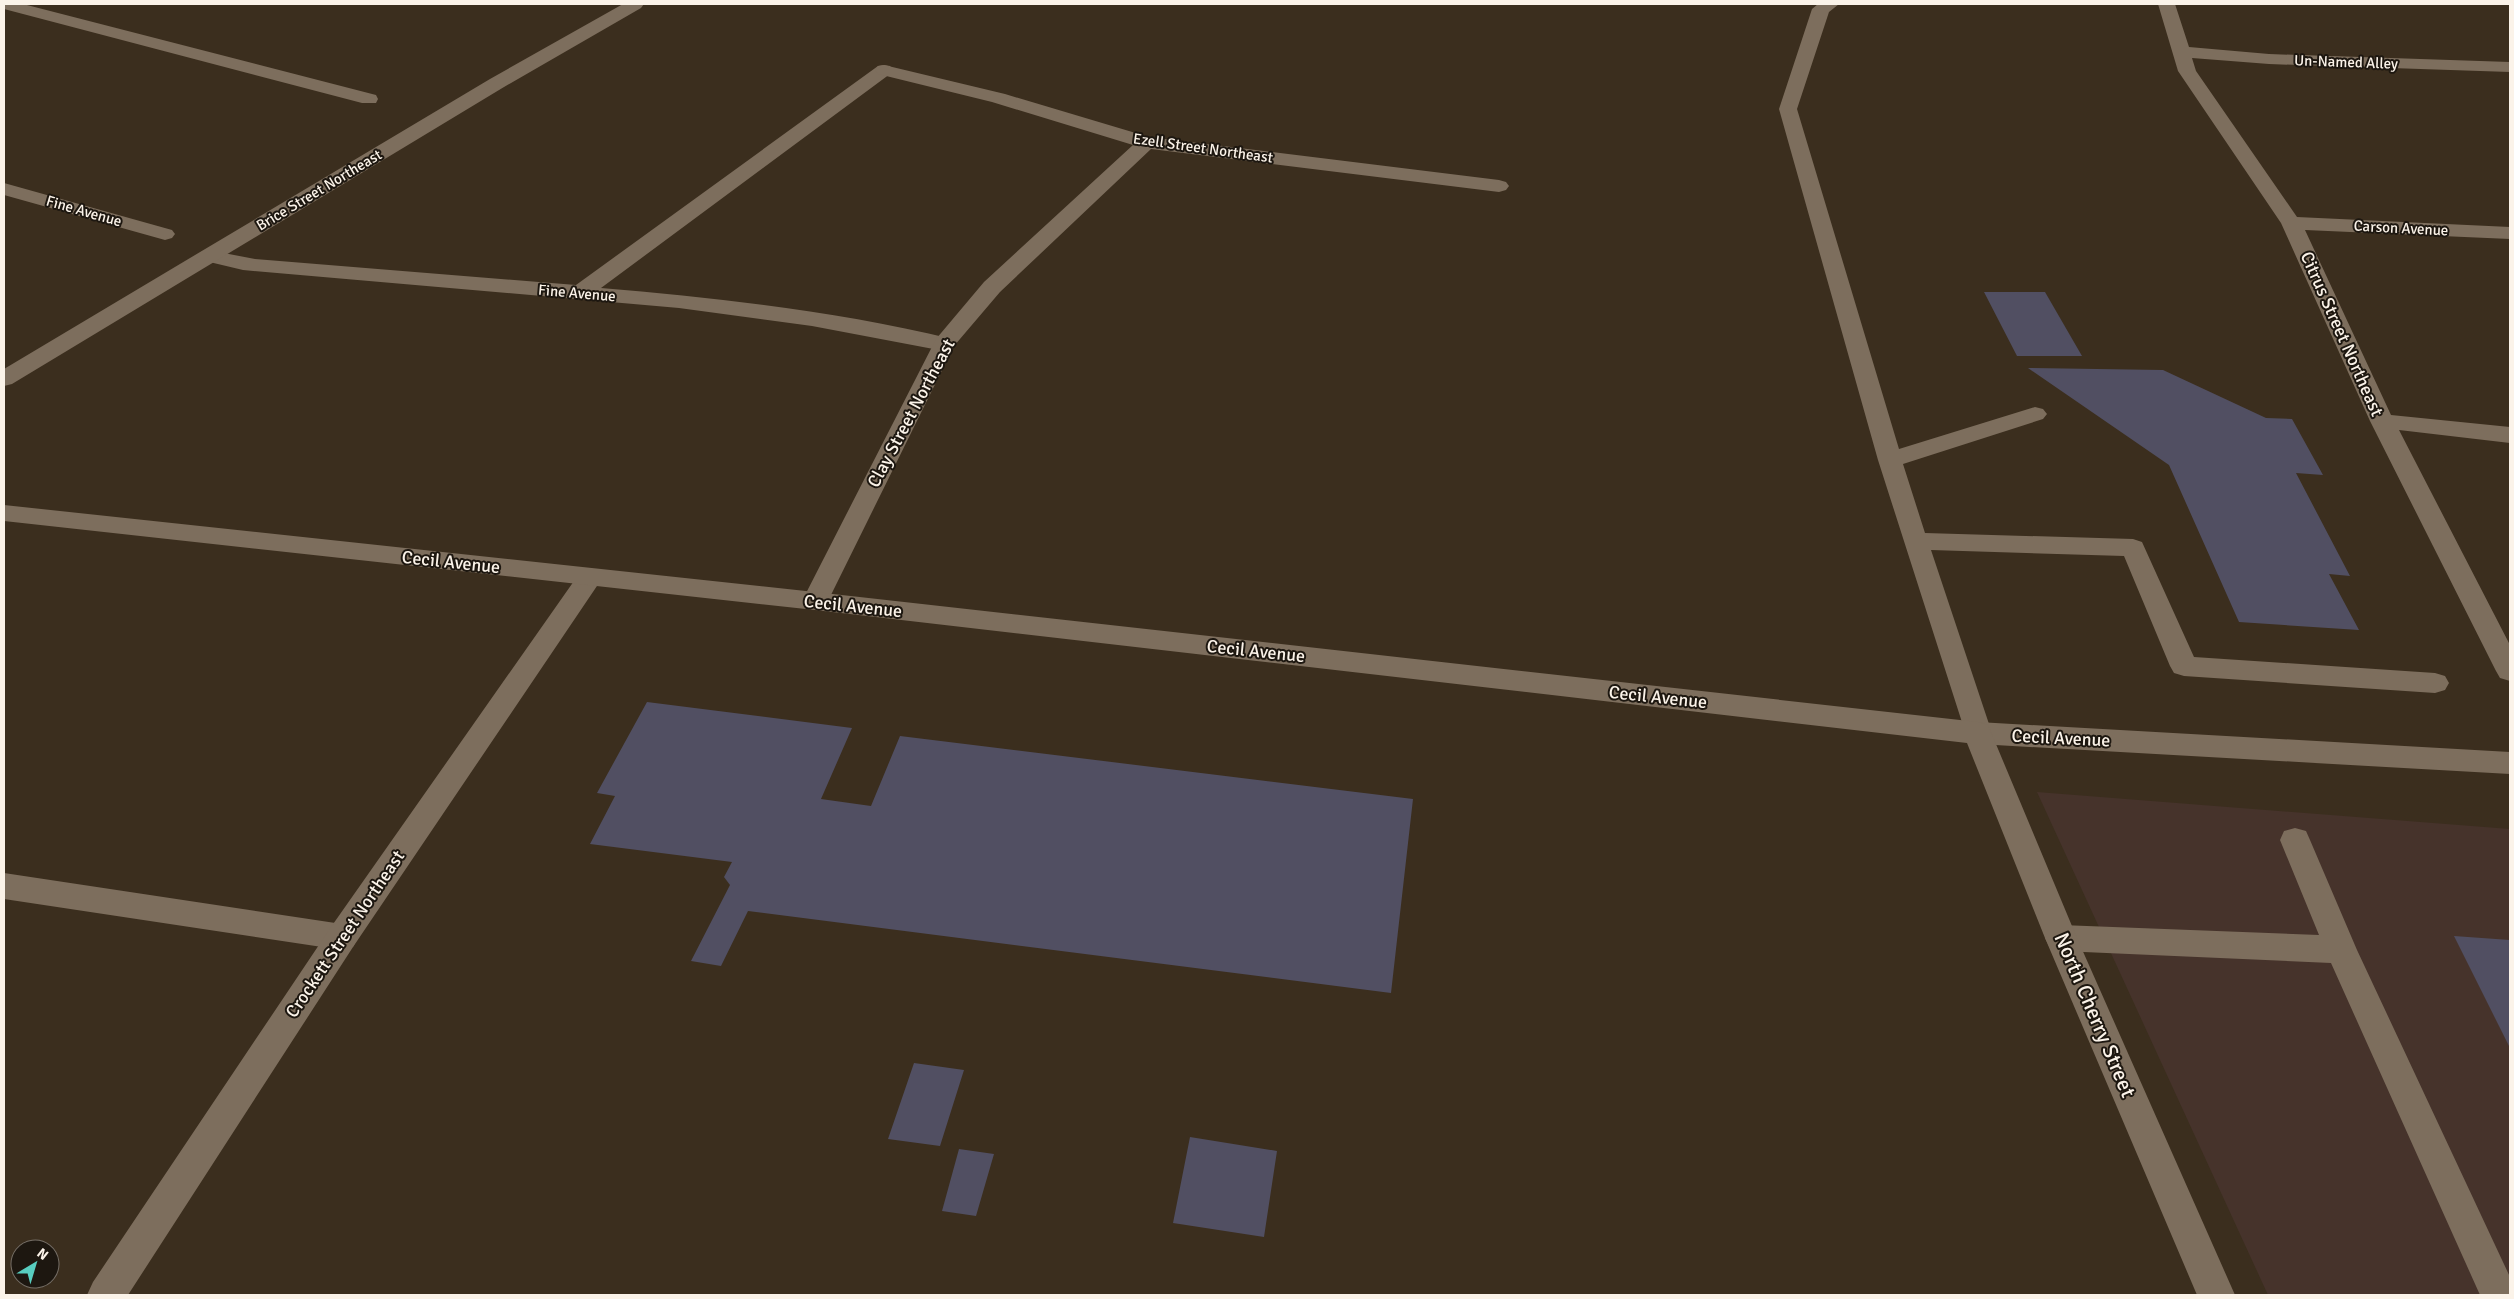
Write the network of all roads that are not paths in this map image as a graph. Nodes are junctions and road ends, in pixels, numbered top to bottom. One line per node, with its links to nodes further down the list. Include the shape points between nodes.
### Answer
1 (4, 4): 7 (street)
2 (635, 4): 14 (street, Brice Street Northeast, via 496,83)
3 (1830, 4): 21 (street, North Cherry Street, via 1821,8 1788,109)
4 (2167, 4): 5 (street, Citrus Street Northeast)
5 (2181, 52): 6 (street, Un-Named Alley, via 2269,59); 11 (street, Citrus Street Northeast, via 2187,71)
6 (2510, 67)
7 (369, 99)
8 (1147, 143): 9 (street, Ezell Street Northeast); 15 (street, Ezell Street Northeast, via 998,98 884,70); 16 (street, Clay Street Northeast, via 992,287)
9 (1499, 186)
10 (4, 189): 13 (street, Fine Avenue)
11 (2291, 223): 12 (street, Carson Avenue); 19 (street, Citrus Street Northeast)
12 (2510, 233)
13 (165, 234)
14 (208, 256): 15 (street, Fine Avenue, via 234,264 372,273); 17 (street, Brice Street Northeast)
15 (580, 293): 16 (street, Fine Avenue, via 795,317 894,332)
16 (944, 344): 25 (street, Clay Street Northeast)
17 (4, 379)
18 (2034, 414): 21 (street)
19 (2382, 421): 20 (street); 26 (street, Citrus Street Northeast)
20 (2510, 435)
21 (1890, 460): 23 (street, North Cherry Street)
22 (4, 513): 24 (street, Cecil Avenue)
23 (1915, 541): 27 (street, via 2133,548 2184,666); 28 (street, North Cherry Street)
24 (590, 577): 25 (street, Cecil Avenue); 32 (street, Crockett Street Northeast)
25 (815, 602): 28 (street, Cecil Avenue)
26 (2510, 671)
27 (2435, 683)
28 (1978, 733): 29 (street, Cecil Avenue); 33 (street, North Cherry Street)
29 (2510, 763)
30 (2295, 840): 34 (street)
31 (4, 886): 32 (street)
32 (342, 938): 35 (street, Crockett Street Northeast)
33 (2061, 938): 34 (street); 36 (street, North Cherry Street)
34 (2341, 950): 37 (street)
35 (106, 1295)
36 (2216, 1295)
37 (2499, 1295)

